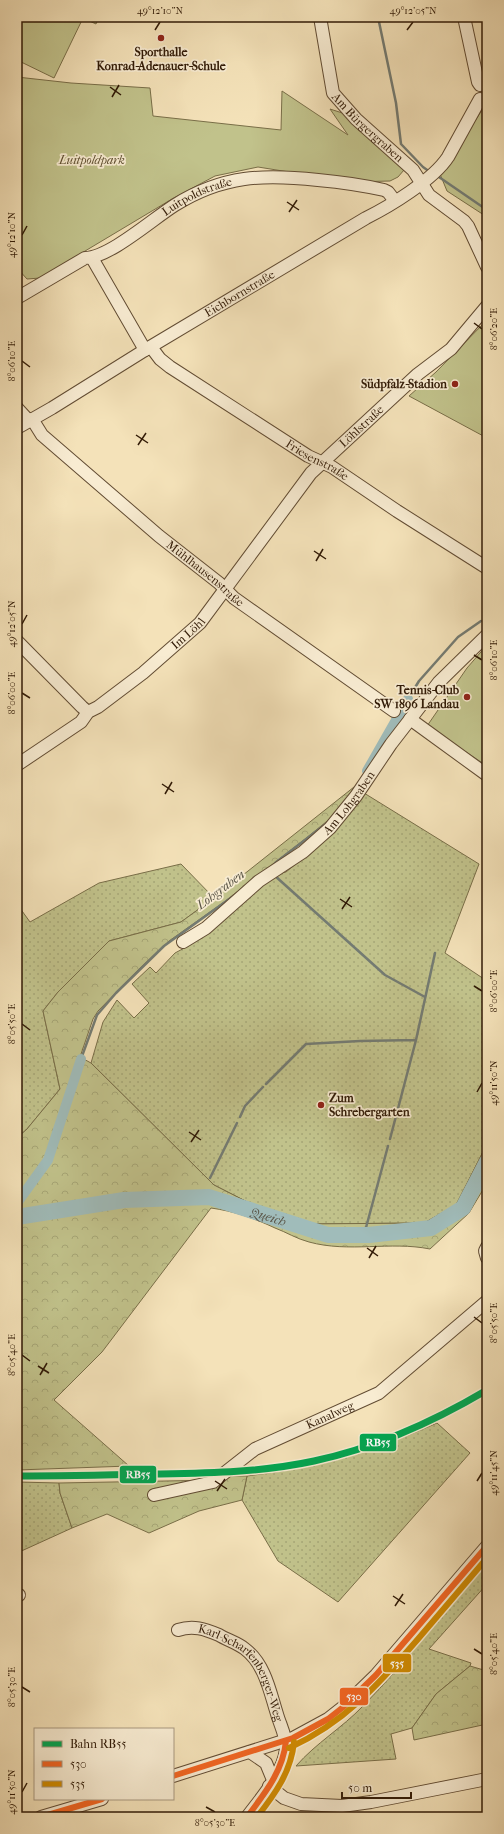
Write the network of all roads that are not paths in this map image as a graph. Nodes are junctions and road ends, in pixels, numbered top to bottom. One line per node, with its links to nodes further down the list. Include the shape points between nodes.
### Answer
1 (320, 17): 5 (street, Am Bürgergraben, via 333,93 356,118 413,170)
2 (464, 17): 3 (street, via 478,82)
3 (483, 84): 4 (street, via 478,90)
4 (484, 101): 5 (street, Eichbornstraße)
5 (430, 177): 6 (street, Eichbornstraße); 8 (street, via 429,195 468,226)
6 (395, 200): 7 (street, Luitpoldstraße, via 384,190 332,181 278,176 240,179 193,194 116,246); 11 (street, Eichbornstraße)
7 (92, 258): 9 (street, Luitpoldstraße, via 85,258); 11 (street, Friesenstraße)
8 (487, 267)
9 (17, 298)
10 (487, 306): 15 (street, Löhlstraße, via 451,349 418,374)
11 (148, 348): 13 (street, Eichbornstraße); 15 (street, Friesenstraße, via 170,367)
12 (17, 408): 13 (street, Mühlhausenstraße)
13 (30, 420): 14 (street, Eichbornstraße); 17 (street, Mühlhausenstraße, via 42,435 159,536)
14 (17, 428)
15 (321, 463): 16 (street, Friesenstraße, via 332,467); 17 (street, Im Löhl)
16 (487, 568)
17 (226, 589): 20 (street, Mühlhausenstraße, via 234,598); 21 (street, Im Löhl, via 200,623 187,635 143,673 98,708)
18 (487, 636): 22 (street, Am Lohgraben, via 450,670)
19 (17, 641): 21 (street)
20 (394, 711)
21 (88, 712): 23 (street, Im Löhl, via 81,722)
22 (410, 719): 24 (street); 25 (street, Am Lohgraben, via 341,816 312,845 259,881 206,928)
23 (17, 765)
24 (487, 775)
25 (183, 942)
26 (487, 1247): 27 (street)
27 (487, 1258)
28 (487, 1301): 29 (street, Kanalweg, via 380,1393 255,1449 214,1482)
29 (154, 1495)
30 (487, 1546): 32 (street, via 360,1691 328,1719)
31 (178, 1630): 32 (street, Karl-Scharfenberger-Weg, via 189,1627 208,1630 240,1646 252,1656 268,1686)
32 (286, 1741): 33 (street); 36 (street, via 283,1761)
33 (250, 1752): 34 (street); 36 (street, via 266,1763)
34 (174, 1776)
35 (487, 1779): 36 (street, via 342,1806 301,1804 288,1800)
36 (271, 1783): 39 (street)
37 (99, 1800): 38 (street)
38 (42, 1817)
39 (247, 1817)

